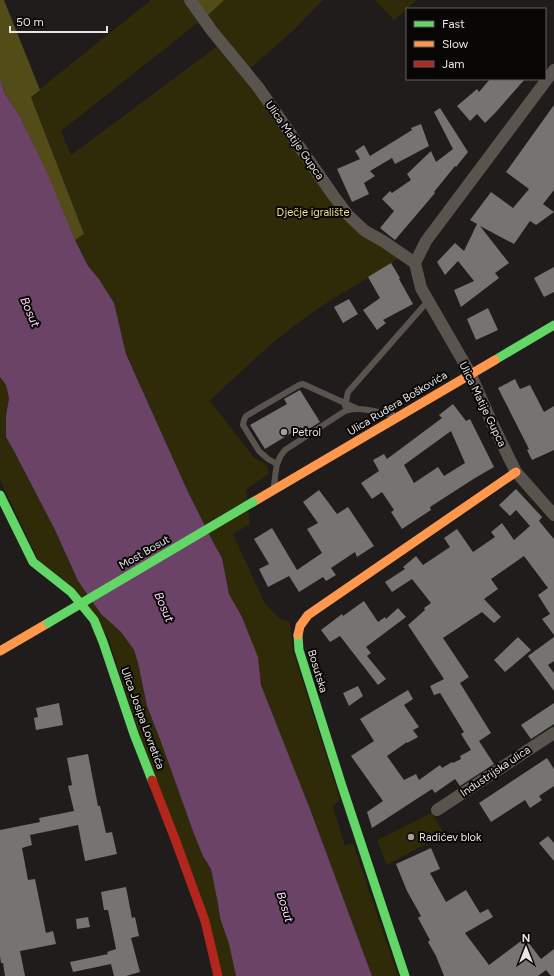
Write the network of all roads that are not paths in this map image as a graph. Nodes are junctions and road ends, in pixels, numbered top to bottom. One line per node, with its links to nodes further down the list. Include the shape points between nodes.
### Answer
1 (190, 0): 3 (street, Ulica Matije Gupca, via 258,87 348,214 365,230)
2 (554, 70): 3 (street, via 426,241)
3 (415, 263): 4 (street, Ulica Matije Gupca, via 421,288)
4 (428, 301): 6 (street, Ulica Matije Gupca); 7 (lane, via 348,392)
5 (554, 325): 6 (street, Ulica Ruđera Boškovića)
6 (470, 374): 10 (street, Ulica Ruđera Boškovića); 12 (street, Ulica Matije Gupca)
7 (345, 403): 8 (lane); 9 (lane); 11 (lane, via 303,384 246,416 243,425 259,451)
8 (358, 409): 9 (lane); 10 (lane)
9 (345, 411): 11 (lane, via 285,450)
10 (398, 416): 13 (street, Ulica Ruđera Boškovića)
11 (277, 464): 13 (lane)
12 (516, 472): 16 (street, Ulica Matije Gupca); 21 (street, Bosutska, via 308,616 298,633 299,650 318,714)
13 (274, 490): 15 (street, Ulica Ruđera Boškovića)
14 (0, 495): 20 (street, Ulica Josipa Lovretića, via 33,562 71,592 94,620 205,921)
15 (253, 502): 17 (street, Most Bosut, bridge)
16 (554, 515)
17 (0, 651)
18 (554, 733): 19 (street, Industrijska ulica)
19 (437, 810)
20 (218, 976)
21 (405, 976)

